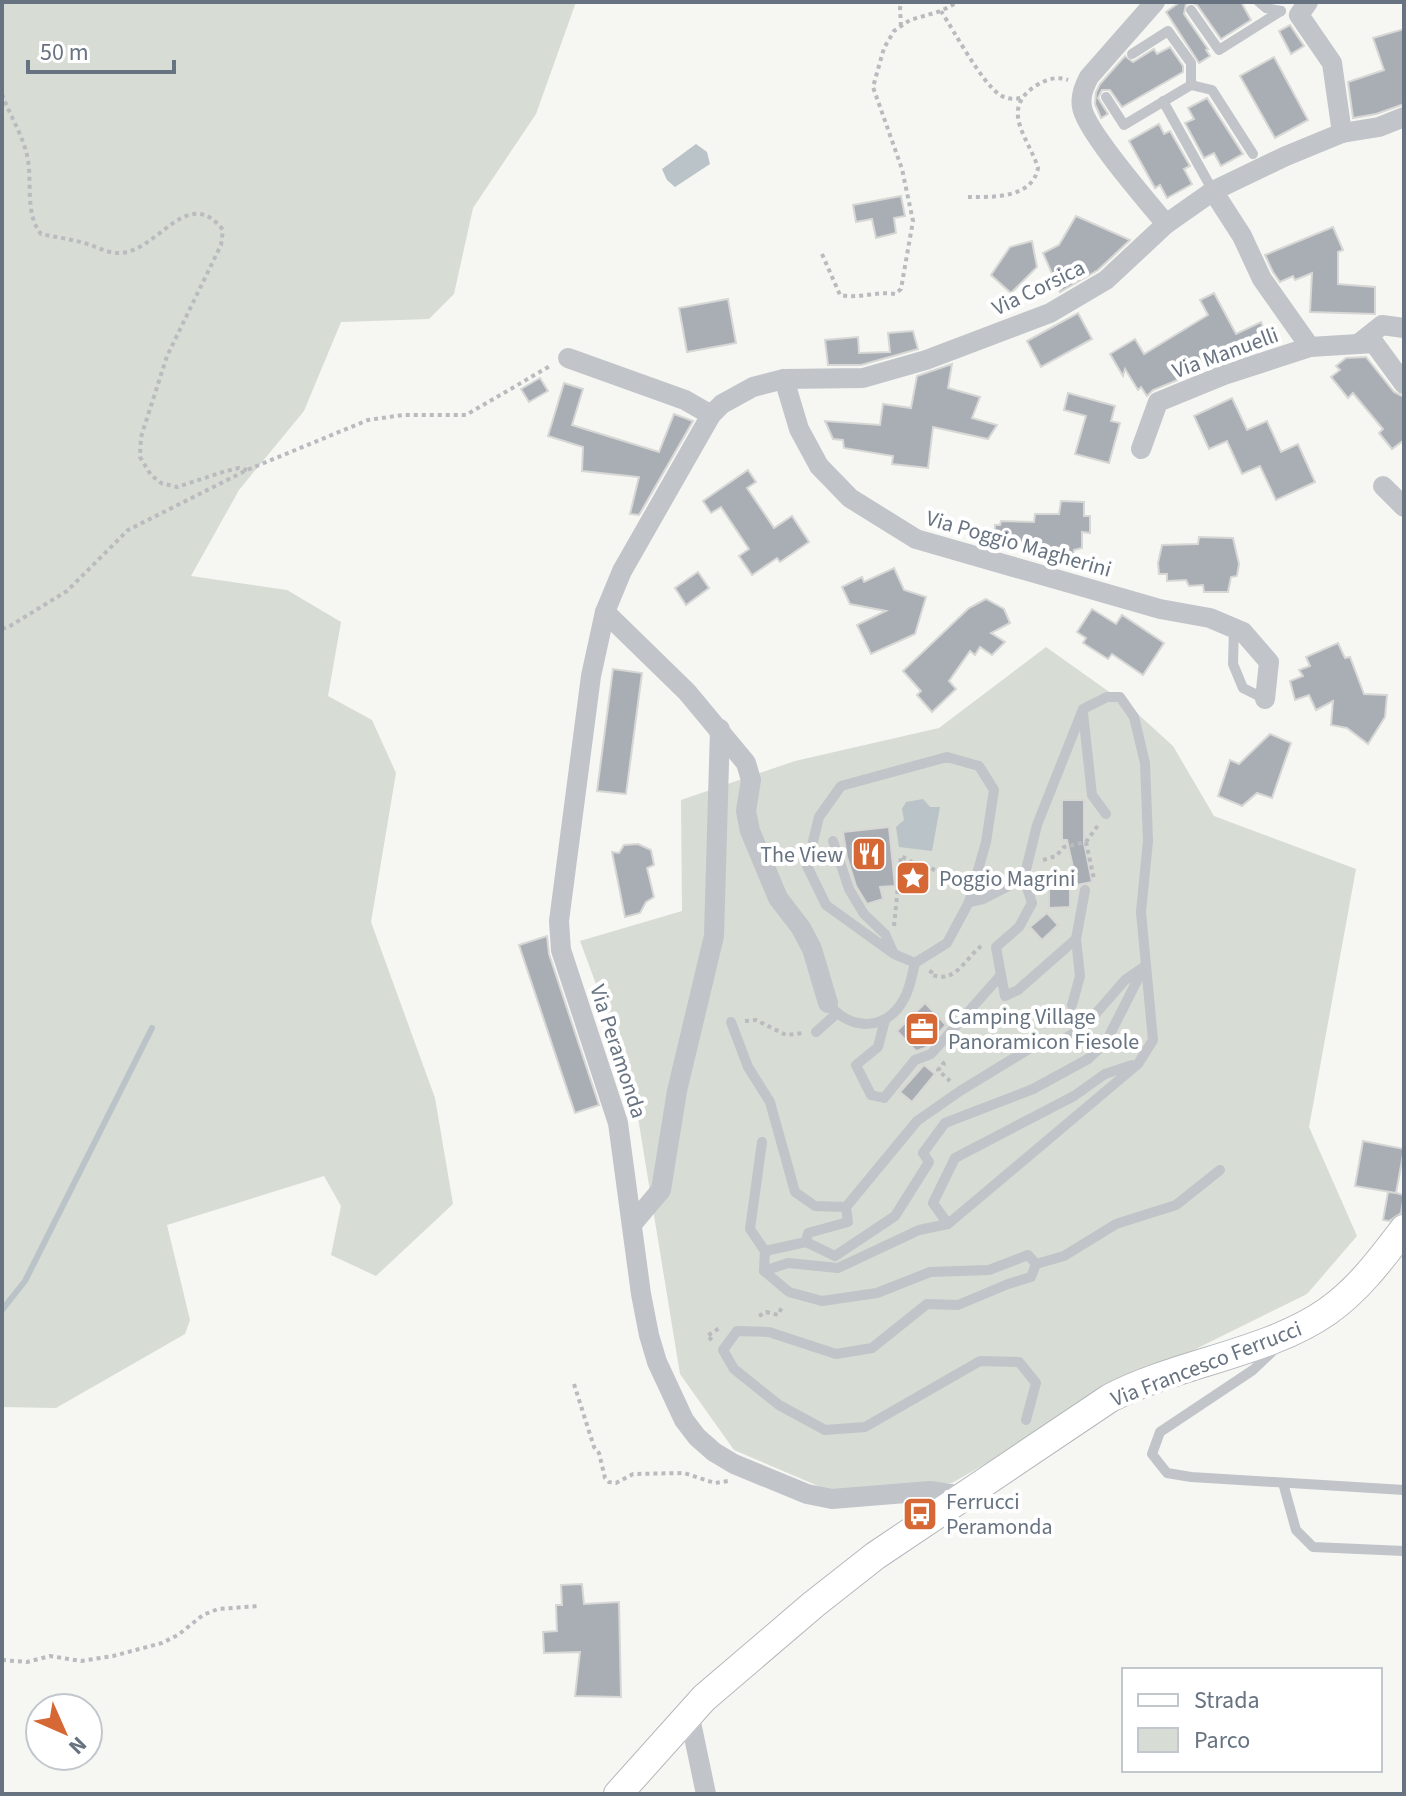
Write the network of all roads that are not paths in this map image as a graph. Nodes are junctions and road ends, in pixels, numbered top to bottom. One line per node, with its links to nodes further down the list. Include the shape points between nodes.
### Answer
1 (1155, 2): 13 (street, via 1097,66 1083,89 1082,107 1092,130)
2 (1259, 2): 3 (lane, via 1266,8)
3 (1295, 7): 4 (lane, via 1219,50); 10 (street, via 1332,63)
4 (1191, 10)
5 (1132, 54): 6 (lane, via 1168,31 1191,63)
6 (1191, 85): 8 (lane); 11 (lane, via 1212,90)
7 (1106, 97): 8 (lane, via 1124,125)
8 (1163, 101): 12 (lane)
9 (1404, 117): 10 (street, Via Corsica)
10 (1342, 133): 12 (street, Via Corsica)
11 (1253, 154)
12 (1213, 191): 13 (street, Via Corsica); 16 (street, Via Manuelli, via 1262,279)
13 (1166, 224): 18 (street, Via Corsica, via 1106,280 1050,313 863,378)
14 (1404, 328): 15 (street, via 1382,325)
15 (1358, 344): 16 (street, Via Manuelli); 19 (street, via 1374,343)
16 (1310, 347): 21 (street, Via Manuelli, via 1158,402)
17 (568, 358): 20 (street, via 685,400)
18 (784, 379): 20 (street, Via Corsica, via 753,387); 25 (street, Via Poggio Magherini, via 799,429 819,466 850,498 916,539)
19 (1404, 384)
20 (711, 415): 24 (street, Via Peramonda, via 622,571)
21 (1141, 449)
22 (1383, 486): 23 (street)
23 (1404, 507)
24 (605, 612): 28 (street); 48 (street, Via Peramonda, via 591,676 559,937 618,1123)
25 (1234, 628): 26 (lane, via 1233,664 1243,688); 26 (street, Via Poggio Magherini, via 1269,662)
26 (1265, 699)
27 (1082, 711): 29 (lane, via 1092,795); 31 (lane, via 1037,825); 37 (lane, via 1107,697 1120,697 1134,717 1145,763)
28 (720, 729): 40 (street, via 750,770 750,831 778,898 812,949); 48 (street, via 714,936 677,1091 661,1190)
29 (1106, 814)
30 (833, 841): 35 (lane, via 849,889)
31 (1024, 878): 33 (lane, via 983,899); 38 (lane, via 1032,903 1019,927 996,947)
32 (1085, 890): 34 (lane)
33 (971, 896): 35 (lane, via 994,790 979,766 947,757 841,786 819,817 807,866 826,905); 36 (lane, via 947,943)
34 (1076, 939): 38 (lane, via 1005,996); 39 (lane, via 1080,976)
35 (892, 948): 36 (lane)
36 (915, 963): 41 (lane, via 905,999)
37 (1144, 967): 44 (lane, via 1153,1040); 47 (lane, via 1125,980 1085,1026 1063,1040 1029,1049 917,1121); 51 (lane, via 1106,1042 1088,1059 1033,1089 945,1123 923,1153 929,1162 895,1216 835,1256)
38 (1001, 975): 41 (lane, via 884,1098 871,1095 856,1065 878,1047)
39 (1072, 1005)
40 (832, 1009): 41 (lane, via 844,1020 866,1027); 43 (lane)
41 (885, 1020)
42 (731, 1022): 47 (lane, via 748,1067 770,1102 795,1192 815,1206)
43 (816, 1032)
44 (1138, 1064): 49 (lane); 49 (lane, via 1105,1074 1074,1096 955,1158 933,1203)
45 (762, 1142): 52 (lane, via 750,1229)
46 (1220, 1170): 53 (lane, via 1176,1205 1116,1224 1064,1256)
47 (846, 1207): 51 (lane, via 848,1222 808,1233)
48 (633, 1223): 59 (street, Via Peramonda, via 649,1335 668,1390 684,1420 714,1452 807,1494 832,1499 930,1491)
49 (948, 1224): 54 (lane, via 919,1230 838,1268 788,1263)
50 (1404, 1229): 55 (main road, Via Francesco Ferrucci, via 1342,1301)
51 (806, 1242): 52 (lane)
52 (765, 1251): 54 (lane)
53 (1036, 1264): 54 (lane, via 1028,1255 989,1270 930,1272 877,1293 822,1301 789,1292); 56 (lane, via 1031,1277 958,1305 927,1304 872,1348 836,1354 769,1332 737,1331 723,1350 734,1369 779,1405 825,1430 865,1427 980,1361 1019,1362 1036,1383)
54 (764, 1271)
55 (1294, 1330): 57 (lane, via 1253,1370 1160,1432 1152,1454 1167,1473); 59 (main road, Via Francesco Ferrucci, via 1120,1392)
56 (1026, 1420)
57 (1283, 1483): 58 (lane); 60 (lane, via 1296,1530 1313,1547)
58 (1404, 1490)
59 (964, 1496): 61 (main road, Via Francesco Ferrucci, via 870,1559)
60 (1404, 1551)
61 (689, 1713): 62 (main road, Via Francesco Ferrucci); 63 (street)
62 (618, 1794)
63 (706, 1794)

